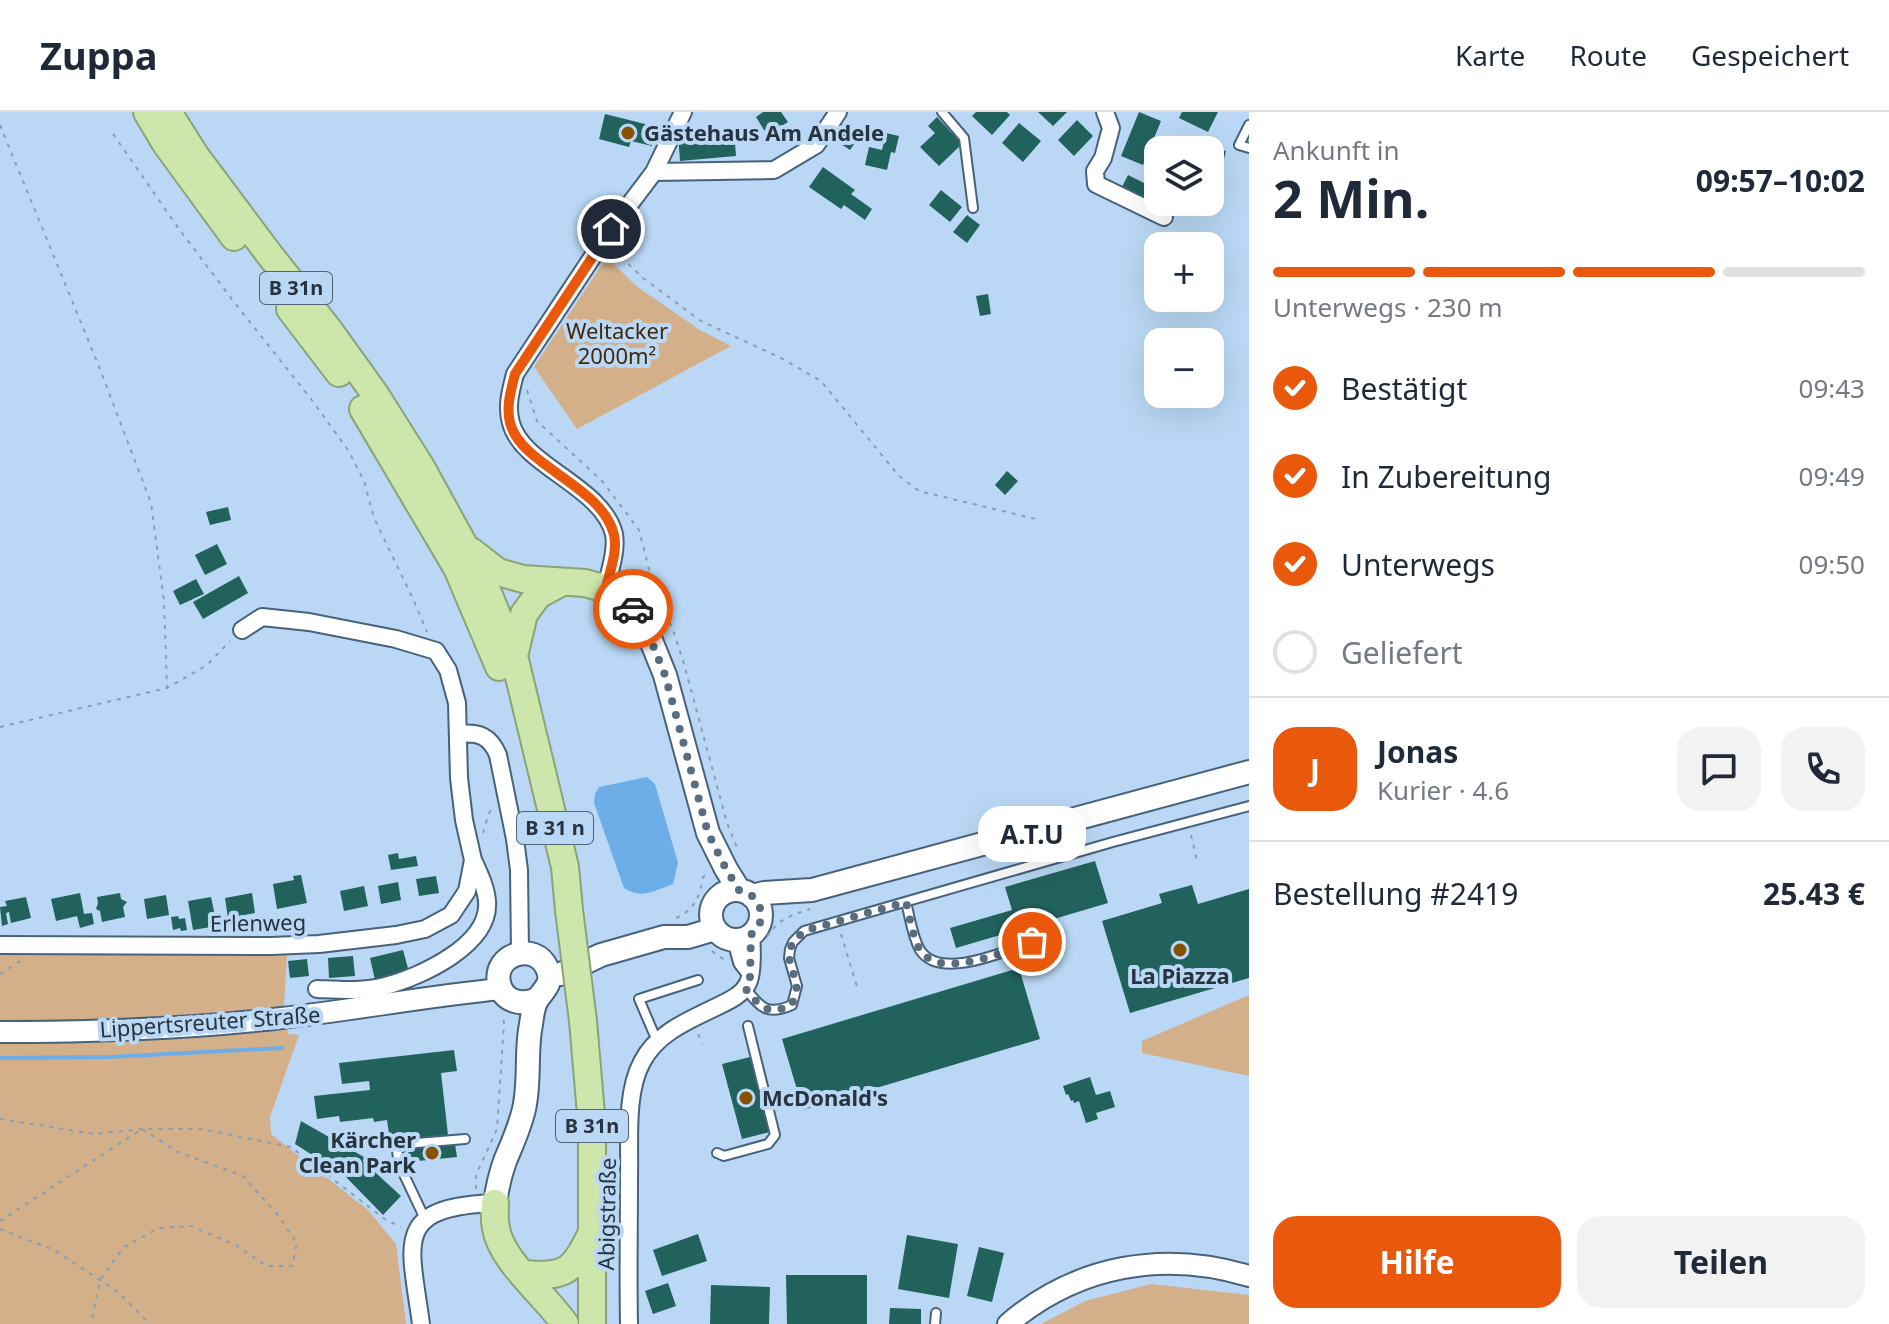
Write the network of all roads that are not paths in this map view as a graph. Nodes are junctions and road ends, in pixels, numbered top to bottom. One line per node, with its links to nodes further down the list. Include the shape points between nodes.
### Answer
1 (147, 112): 18 (highway, B 31n, via 212,208 355,394 457,568)
2 (168, 112): 12 (highway, B 31n, via 375,394)
3 (683, 112): 9 (street)
4 (838, 112): 9 (street, via 816,145 774,170)
5 (942, 112): 10 (lane, via 964,138)
6 (1105, 112): 11 (street, via 1111,128 1095,171 1096,184)
7 (1249, 125): 8 (lane, via 1239,145)
8 (1249, 148)
9 (654, 172): 14 (street, via 515,374 509,400 511,424 522,445 604,514 614,535)
10 (973, 208)
11 (1164, 217)
12 (465, 547): 13 (highway, B 31n, via 498,572); 16 (highway, B 31n)
13 (562, 582): 14 (highway); 16 (highway, B 31n, via 538,595 524,614)
14 (606, 589): 21 (main road, via 628,602 655,647)
15 (242, 630): 17 (street, Erlenweg, via 262,617 309,622 436,651 448,670)
16 (514, 656): 18 (highway, B 31n)
17 (459, 734): 22 (street, Erlenweg, via 459,778); 31 (street, via 483,736 498,755 519,870)
18 (535, 747): 25 (highway, B 31 n, via 565,867)
19 (1249, 772): 26 (main road, via 812,890)
20 (1249, 806): 24 (lane)
21 (708, 833): 23 (main road); 26 (main road)
22 (473, 860): 30 (street, Erlenweg, via 467,891 451,915 425,929 396,935 271,946); 35 (street, Erlenweg, via 488,903 483,923 459,951 385,986)
23 (714, 902): 26 (main road, Lippertsreuter Straße, via 727,891); 27 (main road, Lippertsreuter Straße); 28 (main road)
24 (906, 902): 29 (lane, via 915,937 930,961 969,962); 34 (lane, via 804,931 793,942 789,958 797,986 792,1005 771,1011)
25 (569, 910): 43 (highway, B 31n, bridge, via 592,1126)
26 (751, 920): 28 (main road, via 728,939); 34 (street, via 742,962 750,977)
27 (664, 937): 28 (main road, Lippertsreuter Straße); 33 (main road, Lippertsreuter Straße, via 601,955)
28 (712, 940)
29 (1032, 942)
30 (0, 945)
31 (520, 953): 33 (main road, via 535,955); 33 (main road, via 500,969)
32 (698, 980): 38 (lane, via 639,999)
33 (520, 988): 37 (street, Lippertsreuter Straße, via 191,1027); 41 (main road, B 31n, via 529,1041 528,1091 498,1182)
34 (745, 988): 38 (street, Abigstraße)
35 (317, 989)
36 (748, 1026): 40 (lane, via 775,1135 768,1144 724,1156)
37 (0, 1032)
38 (657, 1041): 50 (street, Abigstraße, via 642,1061 631,1109)
39 (465, 1139): 42 (lane, via 405,1144 397,1151)
40 (717, 1153)
41 (485, 1203): 42 (street); 44 (highway, B 31n, via 505,1255)
42 (425, 1219): 47 (street, via 414,1233 411,1252)
43 (592, 1230): 44 (highway, B 31n, via 569,1269 543,1276); 49 (highway, B 31n)
44 (523, 1274): 48 (highway, B 31n)
45 (1249, 1276): 52 (street, via 1188,1264 1124,1268 1060,1289)
46 (936, 1313): 51 (lane)
47 (421, 1324)
48 (565, 1324)
49 (592, 1324)
50 (629, 1324)
51 (935, 1324)
52 (1008, 1324)

